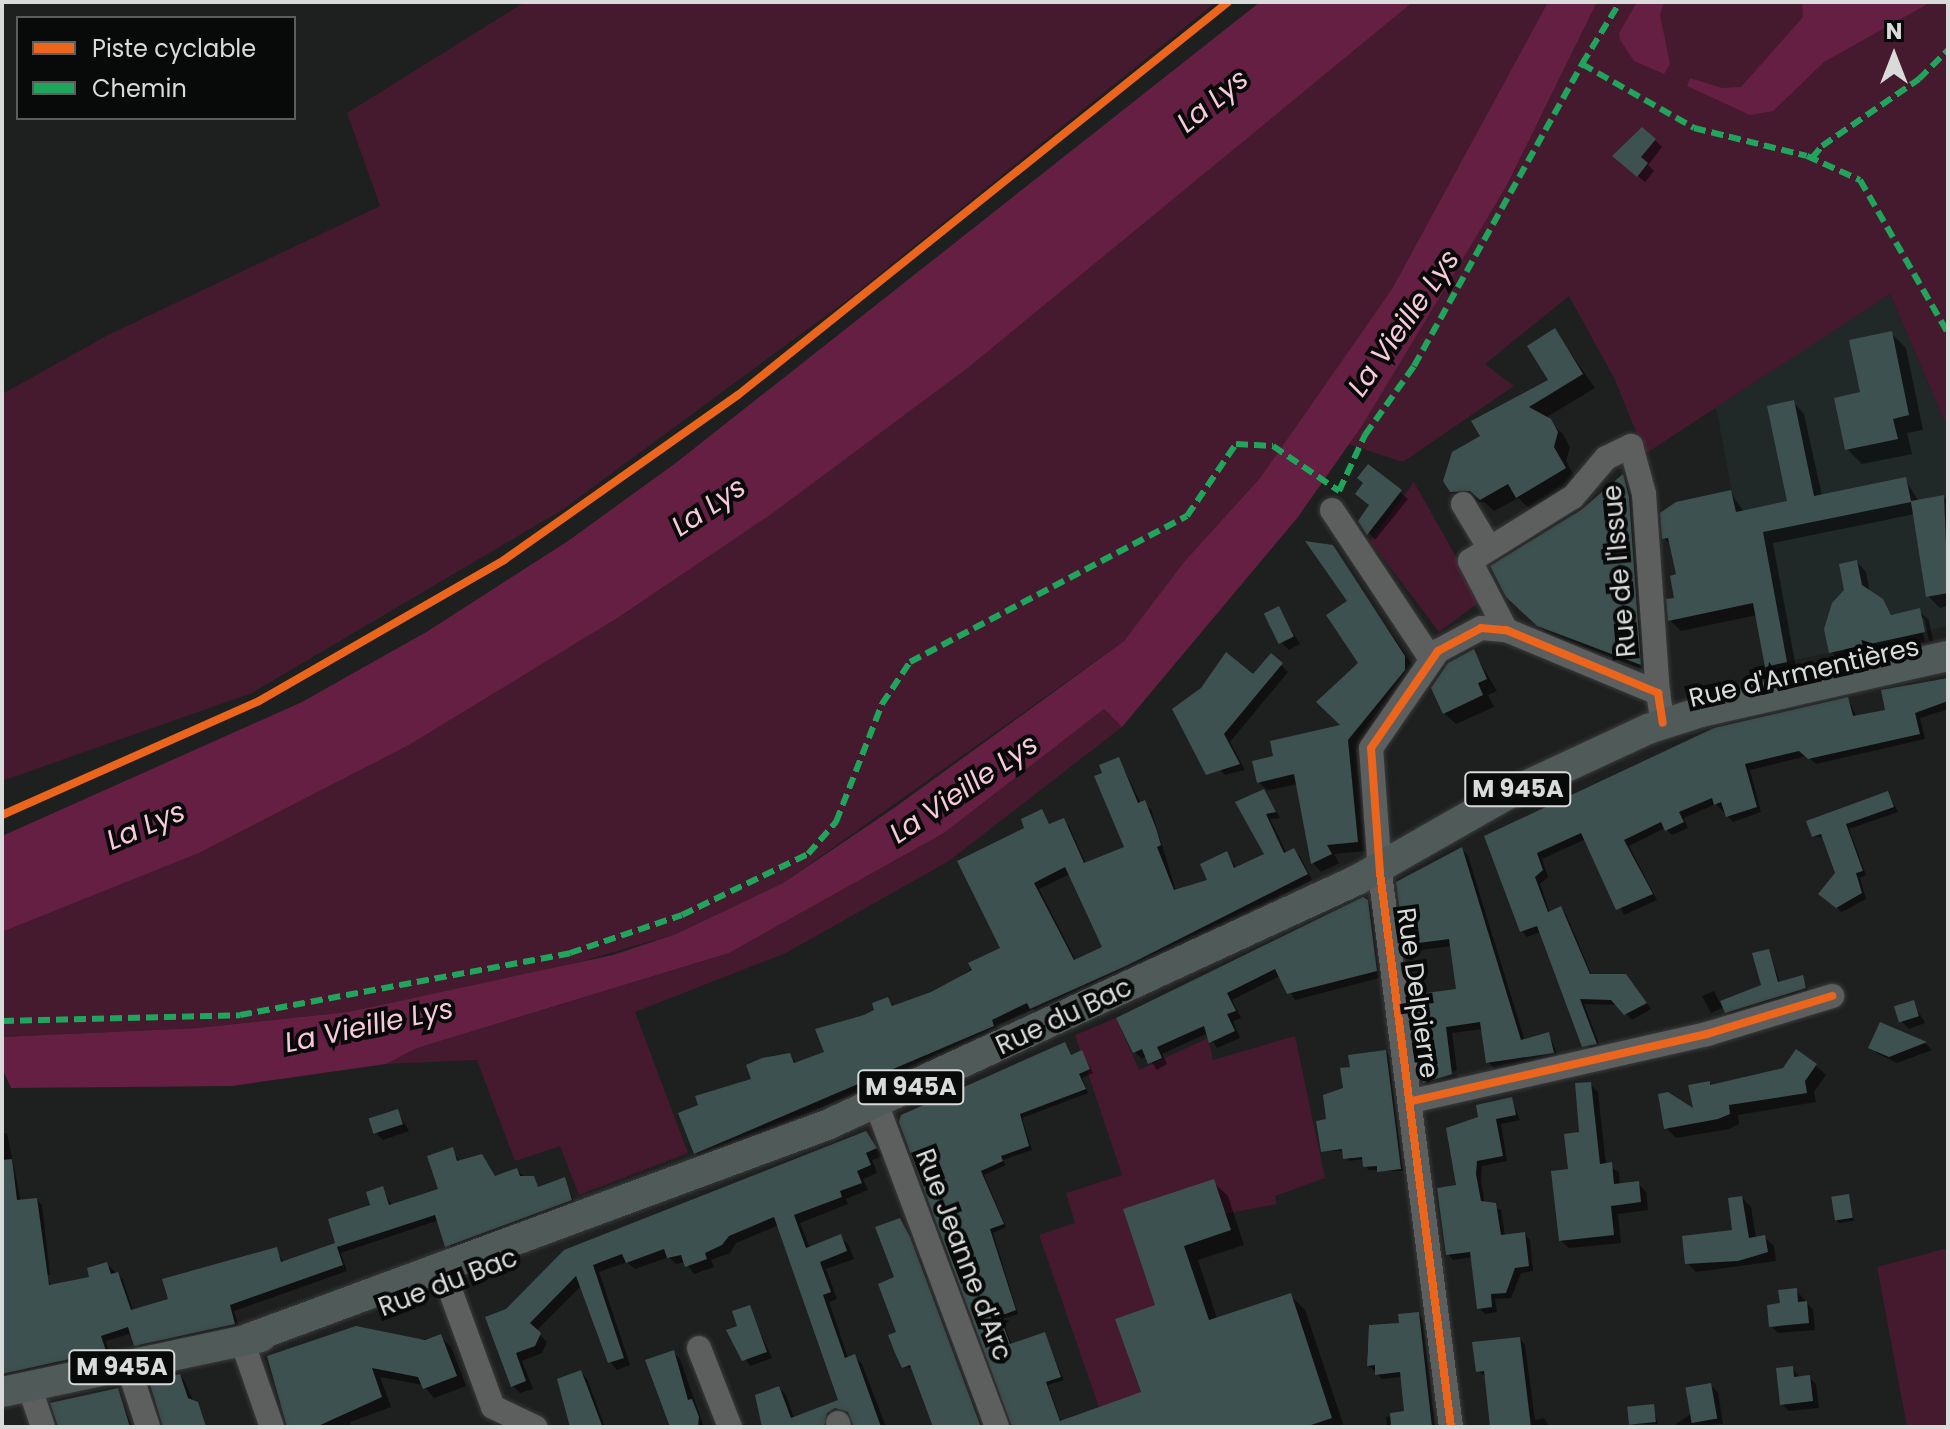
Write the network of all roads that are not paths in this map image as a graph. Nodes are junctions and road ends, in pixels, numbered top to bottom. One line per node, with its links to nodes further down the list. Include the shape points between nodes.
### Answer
1 (1463, 504): 3 (street)
2 (1332, 510): 7 (street)
3 (1490, 549): 4 (street, via 1470,561); 8 (street, Rue de l'Issue, via 1573,497 1606,458 1631,446 1644,494)
4 (1506, 630): 7 (street, Rue Delpierre, via 1472,630 1445,644); 8 (street)
5 (1948, 640): 8 (main road, Rue d'Armentières / M 945A)
6 (1948, 656): 8 (main road, Rue d'Armentières / M 945A)
7 (1431, 659): 9 (street, Rue Delpierre, via 1371,748)
8 (1661, 707): 9 (main road, M 945A)
9 (1379, 860): 11 (street, Rue Delpierre); 12 (main road, Rue du Bac / M 945A, via 1261,923)
10 (1832, 996): 11 (street, via 1707,1034)
11 (1412, 1101): 25 (street, Rue Delpierre)
12 (876, 1103): 13 (main road, Rue du Bac / M 945A); 24 (street, Rue Jeanne d'Arc)
13 (445, 1277): 14 (main road, Rue du Bac / M 945A, via 366,1314); 18 (street)
14 (242, 1341): 16 (main road, Rue du Bac / M 945A); 21 (street)
15 (699, 1348): 23 (street)
16 (128, 1366): 17 (main road, Rue du Bac / M 945A); 20 (street)
17 (16, 1389): 19 (street)
18 (488, 1417): 22 (street)
19 (43, 1427)
20 (148, 1427)
21 (272, 1427)
22 (535, 1427)
23 (730, 1427)
24 (997, 1427)
25 (1451, 1427)

